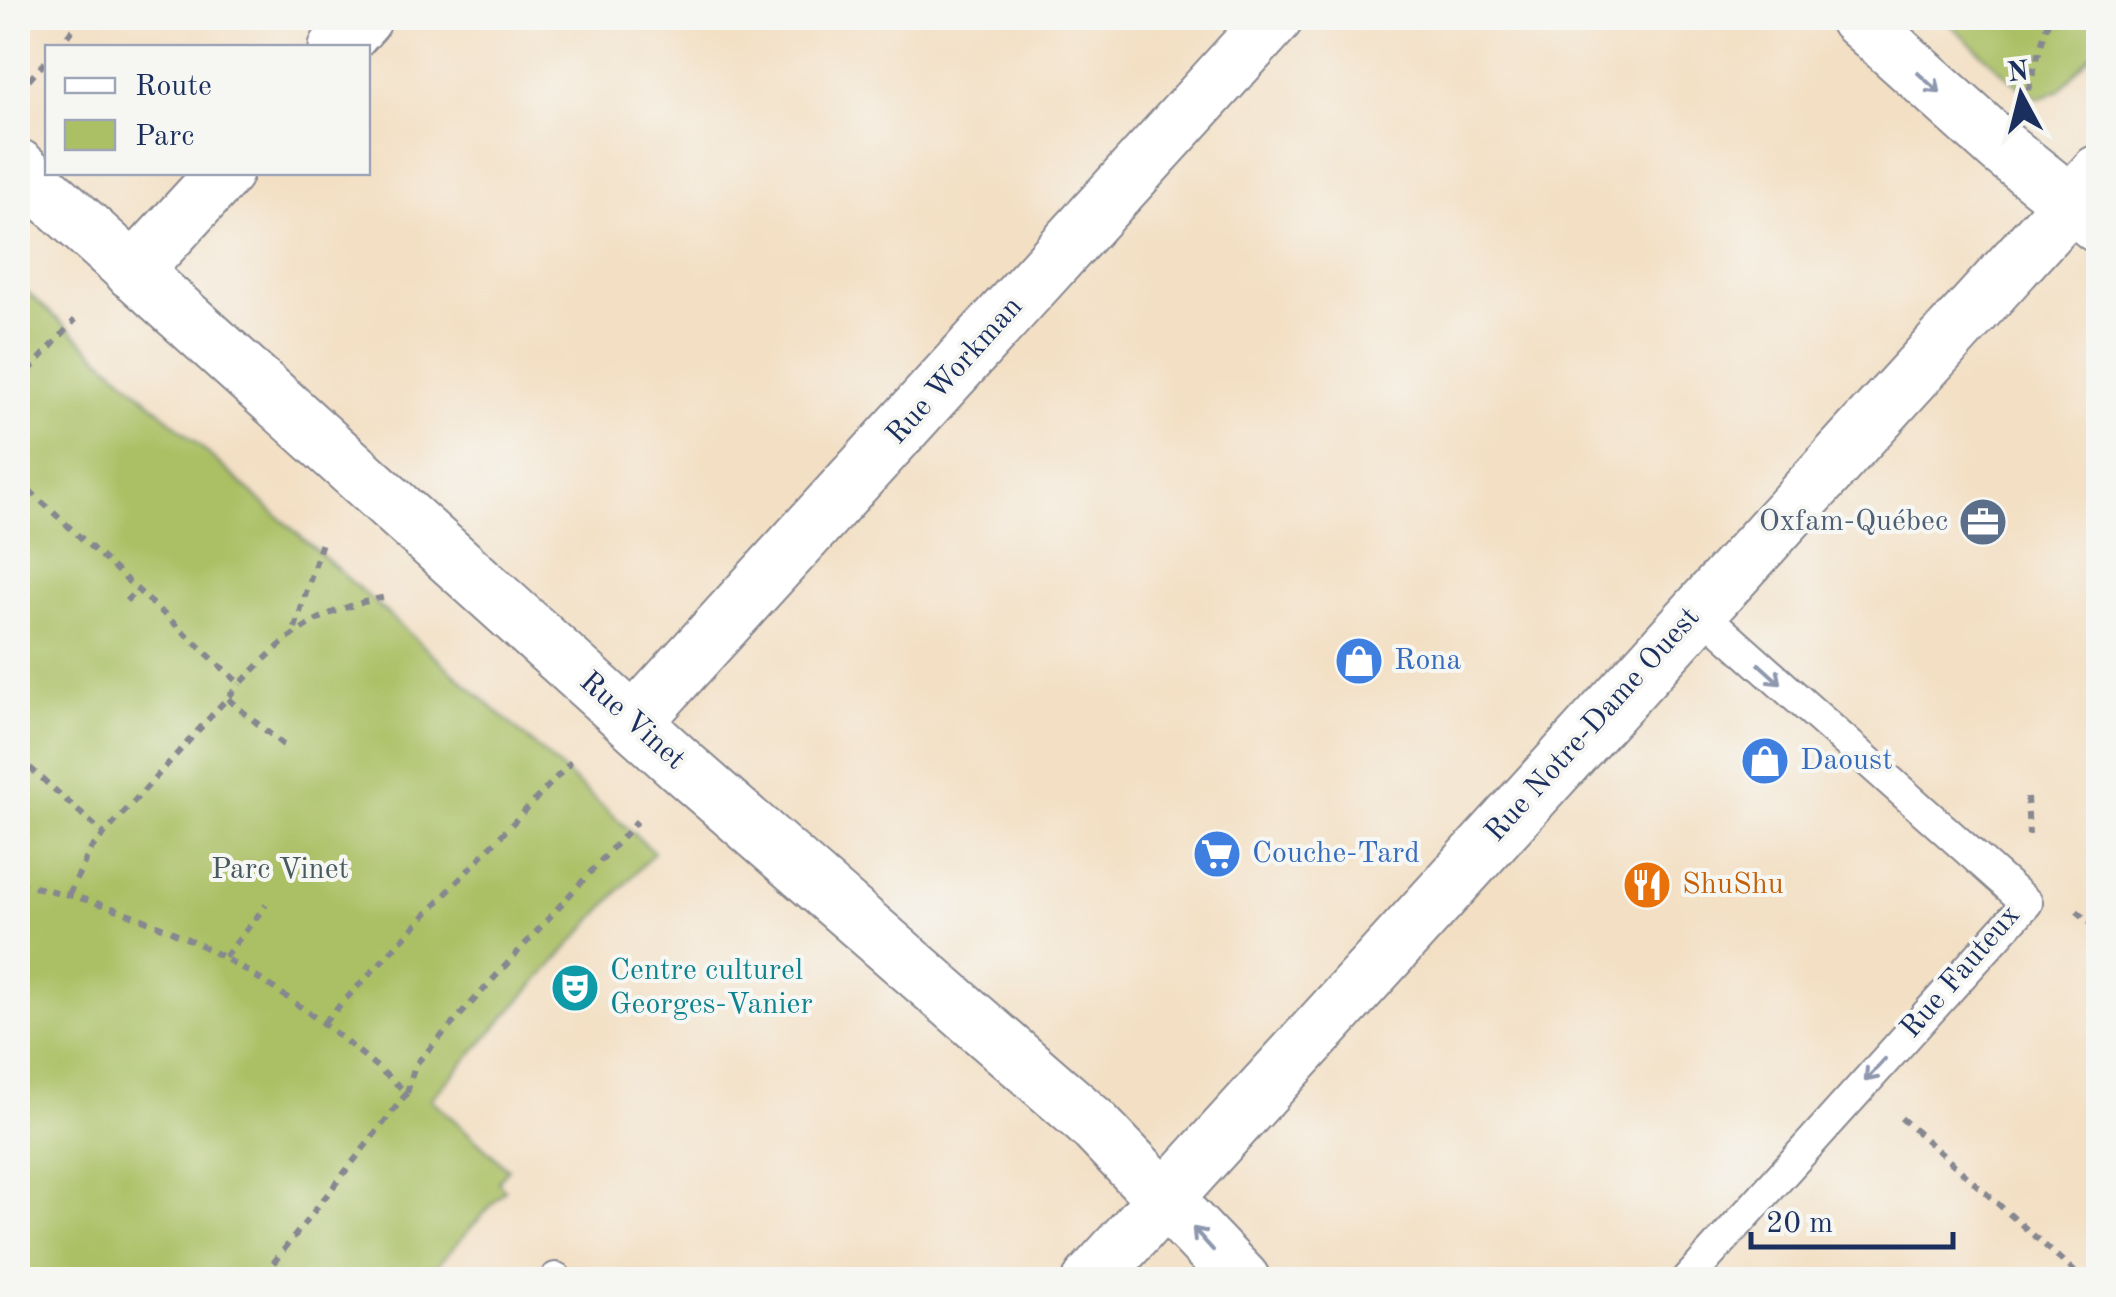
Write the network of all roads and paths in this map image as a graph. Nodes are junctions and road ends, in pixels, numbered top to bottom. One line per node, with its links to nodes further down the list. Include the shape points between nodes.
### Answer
1 (82, 18): 6 (path)
2 (364, 18): 7 (street)
3 (1274, 18): 26 (street, Rue Workman)
4 (1857, 18): 13 (street, one-way to 13, via 2002,148)
5 (2049, 18): 10 (path)
6 (60, 45)
7 (341, 45)
8 (45, 61): 9 (path)
9 (29, 80)
10 (2024, 101)
11 (18, 167): 14 (street, Rue Vinet)
12 (222, 175): 14 (street)
13 (2090, 200): 22 (street, Rue Notre-Dame Ouest)
14 (132, 272): 26 (street, Rue Vinet)
15 (75, 320): 16 (path)
16 (18, 383)
17 (18, 480): 19 (path)
18 (322, 539): 23 (path)
19 (136, 590): 21 (path); 24 (path)
20 (386, 597): 23 (path, via 351,603)
21 (126, 602)
22 (1697, 609): 41 (street, Rue Notre-Dame Ouest); 45 (lane, Rue Fauteux, one-way to 45, via 2027,904)
23 (295, 631): 24 (path)
24 (240, 684): 25 (path)
25 (228, 699): 27 (path); 31 (path)
26 (634, 722): 41 (street, Rue Vinet, via 1092,1124)
27 (288, 750)
28 (18, 757): 31 (path)
29 (571, 762): 38 (path)
30 (636, 821): 39 (path, via 415,1065)
31 (104, 834): 33 (path)
32 (18, 884): 33 (path)
33 (70, 894): 37 (path)
34 (2065, 900): 36 (path)
35 (266, 905): 37 (path)
36 (2098, 930)
37 (225, 957): 38 (path)
38 (324, 1022): 39 (path)
39 (408, 1093): 42 (path)
40 (1889, 1109): 46 (path)
41 (1164, 1196): 43 (street, Rue Notre-Dame Ouest); 44 (street, Rue Vinet, one-way to 41)
42 (260, 1280)
43 (1091, 1280)
44 (1242, 1280)
45 (1687, 1280)
46 (2084, 1280)

